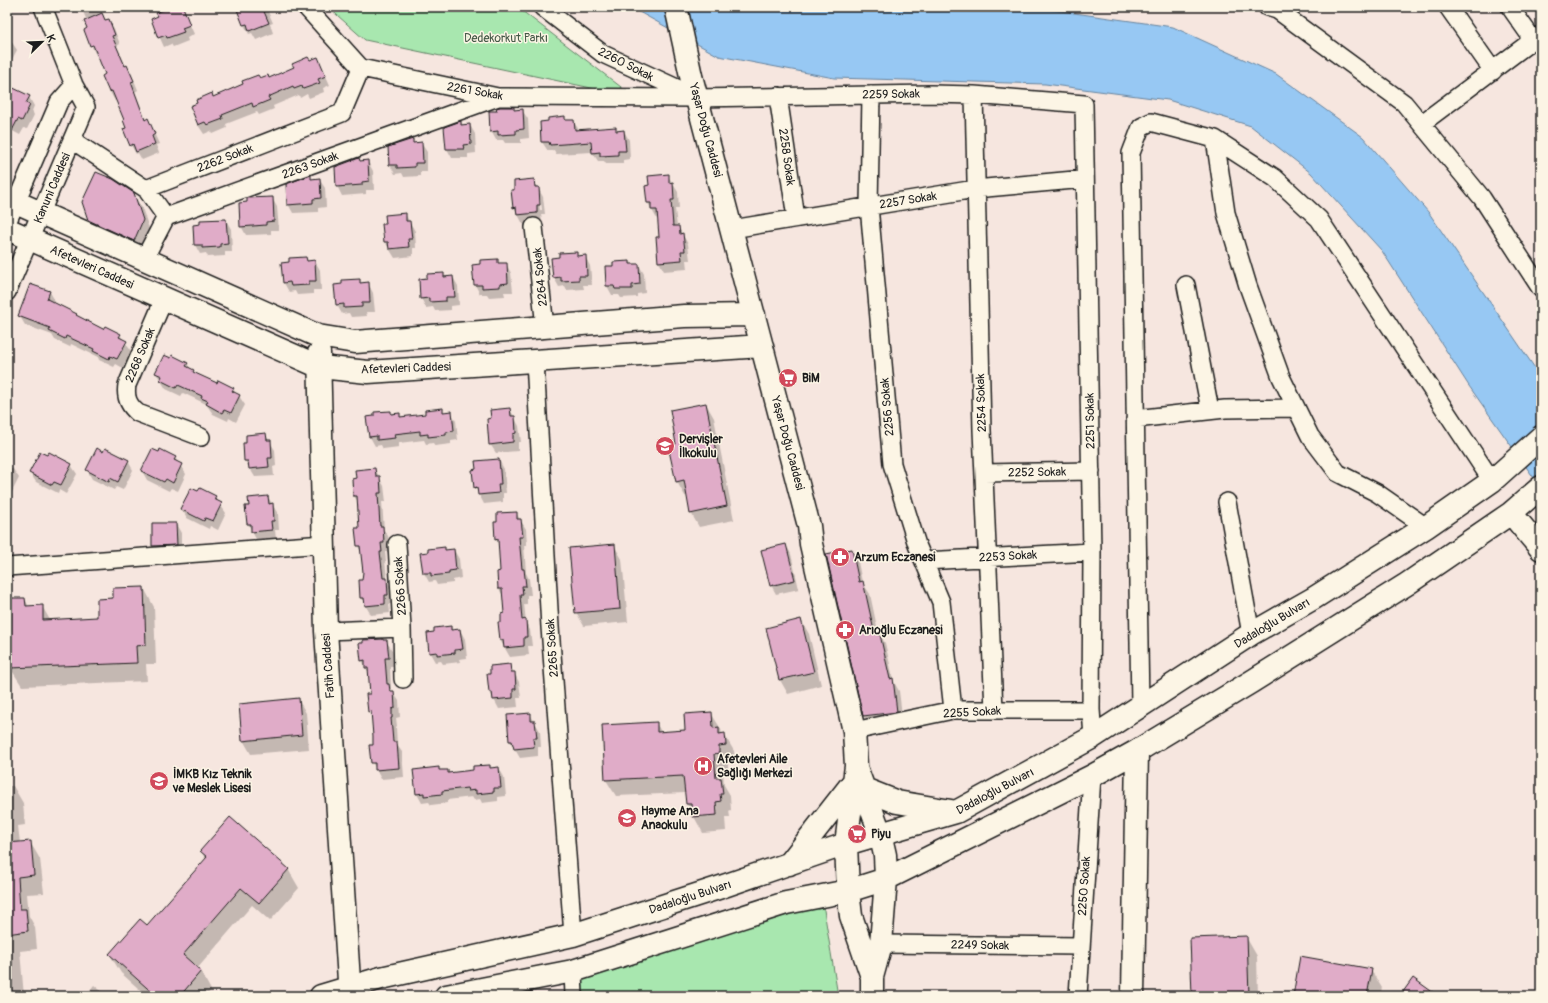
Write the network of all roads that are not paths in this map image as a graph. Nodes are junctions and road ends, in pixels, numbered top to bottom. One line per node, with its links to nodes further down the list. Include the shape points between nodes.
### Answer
1 (43, 7): 10 (street, Kanuni Caddesi)
2 (306, 7): 8 (street)
3 (542, 7): 15 (street, 2260 Sokak, via 603,54)
4 (676, 7): 15 (main road, Yaşar Doğu Caddesi)
5 (1267, 7): 17 (street, via 1277,10 1404,102)
6 (1448, 7): 9 (street)
7 (1510, 7): 9 (street, via 1529,34 1529,43)
8 (361, 68): 14 (street, 2261 Sokak); 21 (street, 2262 Sokak, via 342,113)
9 (1492, 71): 17 (street)
10 (74, 85): 19 (street, Kanuni Caddesi, via 86,108); 23 (street, via 59,102)
11 (871, 94): 12 (street, 2259 Sokak); 13 (street, 2259 Sokak); 24 (street, 2256 Sokak)
12 (974, 95): 16 (street, 2259 Sokak); 22 (street, 2254 Sokak)
13 (778, 96): 15 (street, 2259 Sokak); 27 (street, 2258 Sokak)
14 (498, 97): 15 (street, 2261 Sokak); 26 (street, 2263 Sokak)
15 (697, 98): 31 (main road, Yaşar Doğu Caddesi)
16 (1084, 104): 20 (street, 2251 Sokak)
17 (1421, 124): 35 (street, via 1482,198)
18 (1215, 139): 44 (street, via 1226,213 1280,377); 46 (street, via 1151,122 1141,127 1131,153); 51 (street, via 1275,178 1319,219)
19 (72, 140): 21 (street); 25 (street, Kanuni Caddesi)
20 (1085, 179): 22 (street, 2257 Sokak); 49 (street, 2251 Sokak)
21 (146, 189): 26 (street)
22 (975, 189): 24 (street, 2257 Sokak); 50 (street, 2254 Sokak)
23 (12, 200): 25 (main road); 28 (street)
24 (869, 206): 27 (street, 2257 Sokak); 60 (street, 2256 Sokak, via 892,464)
25 (40, 213): 32 (street, Kanuni Caddesi); 33 (main road)
26 (166, 218): 33 (street)
27 (796, 218): 31 (street, 2257 Sokak)
28 (7, 223)
29 (534, 227): 39 (street, 2264 Sokak)
30 (7, 229): 32 (main road, Afetevleri Caddesi)
31 (732, 229): 38 (main road, Yaşar Doğu Caddesi)
32 (30, 239): 36 (street, Kanuni Caddesi); 37 (main road, Afetevleri Caddesi)
33 (144, 259): 40 (main road)
34 (1186, 285): 45 (street)
35 (1541, 289)
36 (7, 292)
37 (164, 299): 43 (main road, Afetevleri Caddesi); 47 (street, 2268 Sokak, via 127,385 126,396 132,409 138,413)
38 (754, 315): 39 (main road, via 684,316); 41 (main road, Yaşar Doğu Caddesi)
39 (545, 327): 40 (main road, via 355,342)
40 (318, 336): 43 (main road, Fatih Caddesi)
41 (762, 346): 42 (main road, Afetevleri Caddesi); 70 (main road, Yaşar Doğu Caddesi, via 809,526)
42 (535, 361): 43 (main road, Afetevleri Caddesi, via 368,372); 81 (street, 2265 Sokak, via 550,627)
43 (320, 367): 55 (main road, Fatih Caddesi)
44 (1296, 408): 45 (street); 54 (street, via 1310,436 1338,473 1377,493)
45 (1210, 410): 46 (street)
46 (1135, 419): 66 (street)
47 (201, 437)
48 (1541, 437): 51 (main road, Dadaloğlu Bulvarı)
49 (1091, 471): 50 (street, 2252 Sokak); 58 (street, 2251 Sokak)
50 (984, 474): 59 (street, 2254 Sokak)
51 (1492, 481): 54 (main road, Dadaloğlu Bulvarı)
52 (1526, 500): 57 (main road); 72 (main road, via 1407,584)
53 (1227, 502): 64 (street)
54 (1426, 527): 64 (main road, Dadaloğlu Bulvarı, via 1314,598)
55 (324, 544): 61 (street); 63 (main road, Fatih Caddesi)
56 (397, 544): 62 (street, 2266 Sokak)
57 (1541, 549)
58 (1092, 552): 59 (street, 2253 Sokak); 69 (street, 2251 Sokak)
59 (988, 557): 60 (street, 2253 Sokak); 68 (street, 2254 Sokak)
60 (924, 561): 67 (street, 2256 Sokak, via 941,602)
61 (7, 567)
62 (402, 628): 63 (street, 2266 Sokak); 65 (street, 2266 Sokak)
63 (326, 631): 86 (main road, Fatih Caddesi)
64 (1251, 634): 66 (main road, Dadaloğlu Bulvarı)
65 (403, 679)
66 (1140, 705): 71 (main road, Dadaloğlu Bulvarı)
67 (953, 710): 68 (street, 2255 Sokak); 70 (street, 2255 Sokak)
68 (994, 710): 69 (street, 2255 Sokak)
69 (1091, 710): 71 (street, 2251 Sokak)
70 (854, 731): 74 (main road, Yaşar Doğu Caddesi)
71 (1093, 738): 75 (main road, Dadaloğlu Bulvarı)
72 (1137, 751): 73 (main road); 91 (main road)
73 (1092, 776): 79 (main road); 83 (street, 2250 Sokak)
74 (858, 779): 75 (main road, via 897,802); 76 (main road); 77 (main road); 78 (main road)
75 (956, 812): 76 (main road, Dadaloğlu Bulvarı)
76 (880, 833): 77 (main road, Dadaloğlu Bulvarı); 79 (main road, via 885,855)
77 (846, 844): 78 (main road, Dadaloğlu Bulvarı); 80 (main road)
78 (789, 864): 81 (main road, Dadaloğlu Bulvarı)
79 (886, 879): 80 (main road); 82 (main road)
80 (848, 891): 84 (main road, via 786,903); 85 (main road, via 851,916)
81 (574, 935): 86 (main road, Dadaloğlu Bulvarı, via 381,978)
82 (881, 944): 83 (street, 2249 Sokak); 85 (main road)
83 (1080, 946): 90 (street, 2250 Sokak)
84 (573, 971): 88 (main road); 89 (street)
85 (872, 986)
86 (350, 991): 87 (main road, Dadaloğlu Bulvarı)
87 (322, 996)
88 (446, 996)
89 (574, 996)
90 (1078, 996)
91 (1133, 996)

